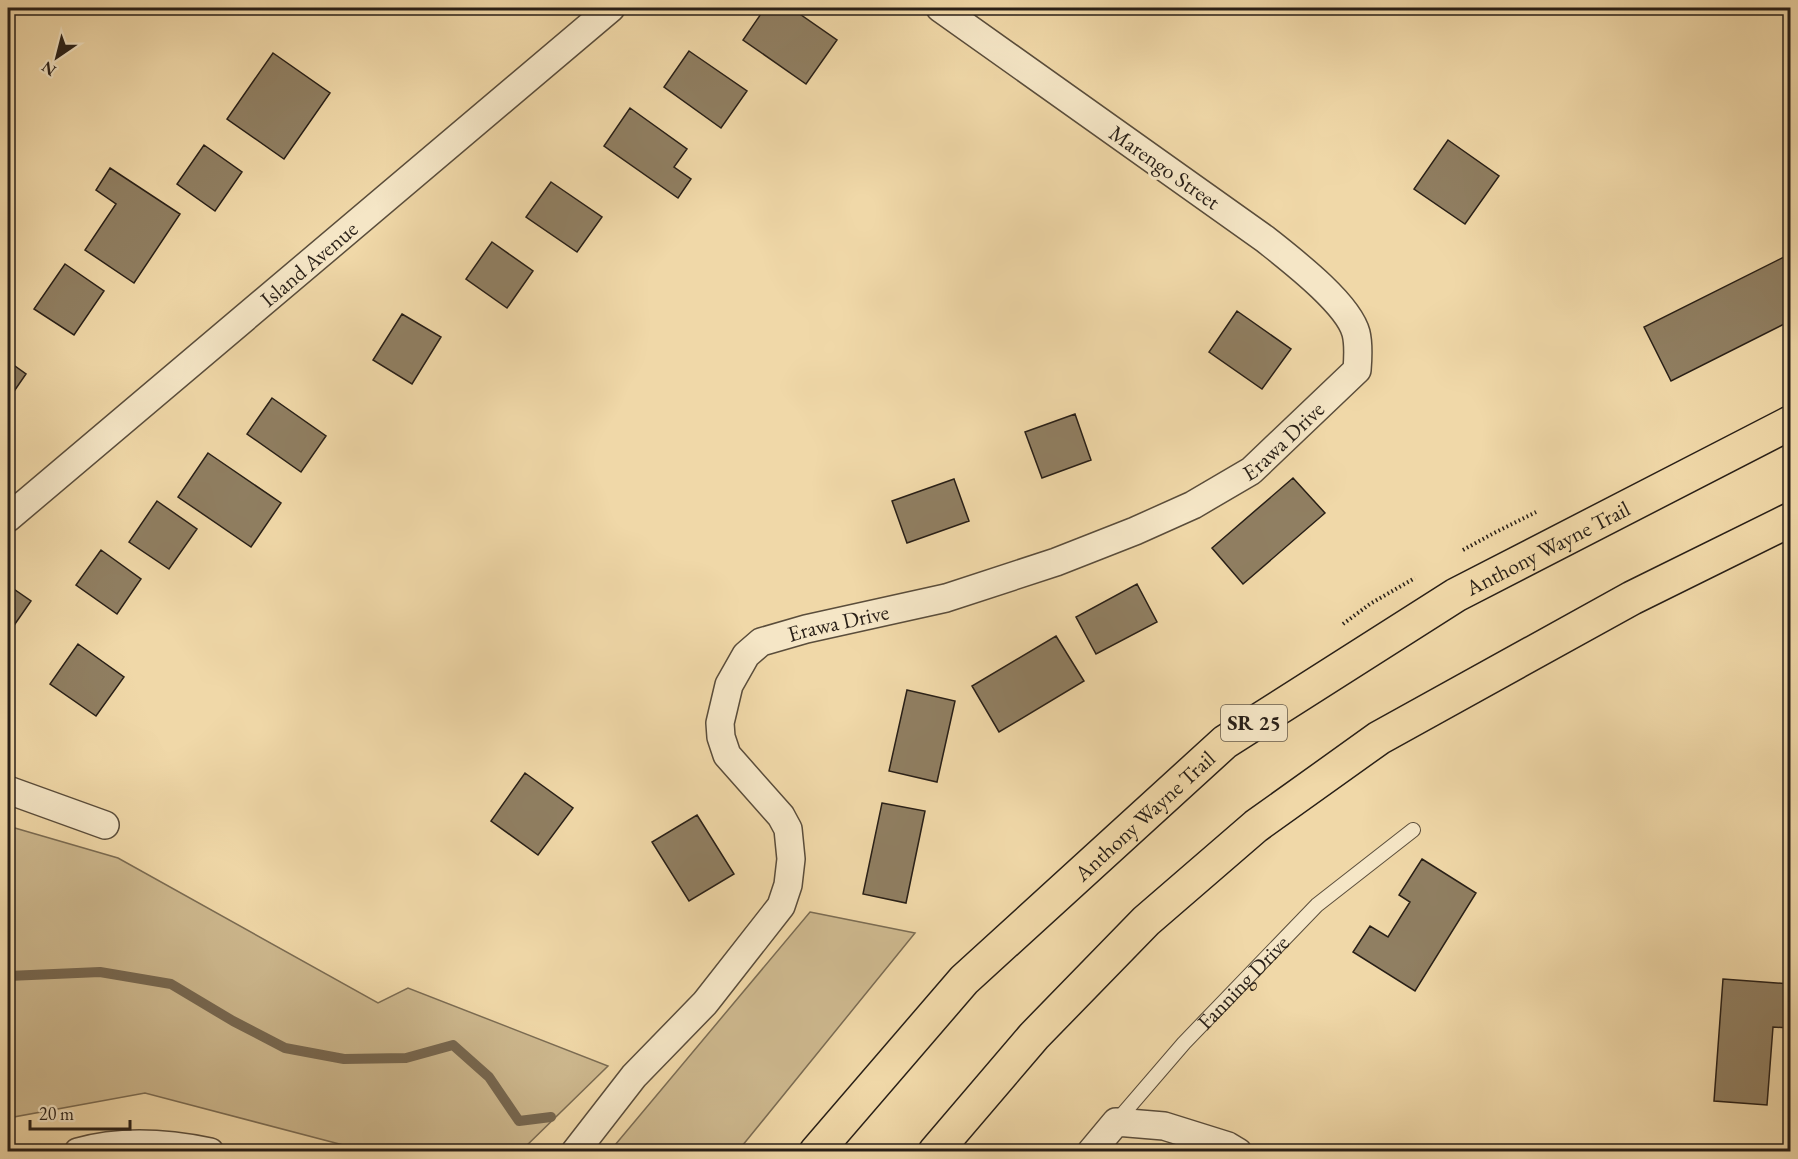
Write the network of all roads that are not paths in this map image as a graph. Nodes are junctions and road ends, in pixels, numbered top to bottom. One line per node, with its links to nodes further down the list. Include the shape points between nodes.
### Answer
1 (611, 8): 5 (street, Island Avenue)
2 (940, 8): 3 (street, Marengo Street, via 1265,239 1309,275 1346,312 1356,332)
3 (1359, 352): 13 (street, Erawa Drive, via 1357,370 1251,471 1193,505 1056,562 946,598 761,642 746,655 729,685 720,723 721,737 727,755 788,829 791,859 781,906 705,1003 634,1076)
4 (1791, 423): 14 (highway, Anthony Wayne Trail / SR 25, via 1456,595 1225,742 964,980)
5 (8, 518)
6 (1791, 520): 15 (highway, via 1632,598 1379,738 1256,826 1146,921 1034,1036)
7 (8, 790): 8 (street)
8 (105, 825)
9 (1413, 830): 10 (lane, Fanning Drive, via 1317,905 1184,1043)
10 (1116, 1122): 16 (street, Fanning Drive); 17 (street, via 1164,1126)
11 (78, 1152): 12 (street, via 146,1143)
12 (210, 1152)
13 (575, 1152)
14 (816, 1152)
15 (935, 1152)
16 (1091, 1152)
17 (1238, 1152)

